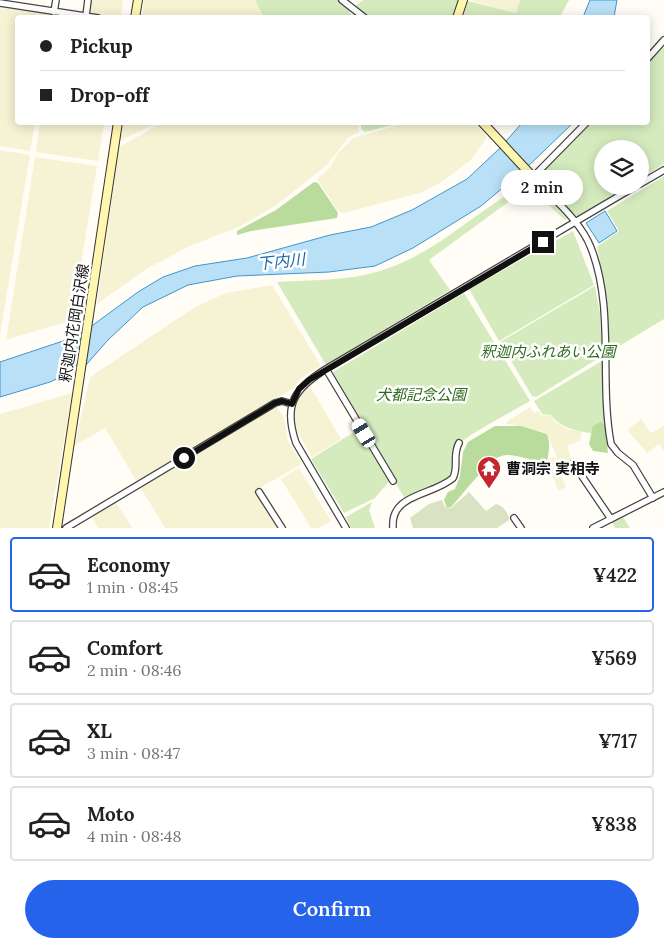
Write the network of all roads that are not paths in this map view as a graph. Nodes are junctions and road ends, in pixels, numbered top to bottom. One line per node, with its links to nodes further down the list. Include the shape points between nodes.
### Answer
1 (56, 0): 8 (street)
2 (88, 0): 10 (street)
3 (138, 0): 11 (main road)
4 (342, 0): 12 (street)
5 (463, 0): 13 (main road)
6 (10, 2): 7 (street); 8 (street)
7 (0, 3)
8 (54, 12): 9 (street)
9 (78, 15)
10 (86, 15)
11 (136, 15)
12 (361, 15)
13 (459, 15)
14 (664, 40): 15 (street)
15 (650, 56)
16 (118, 125): 34 (main road, 釈迦内花岡白沢線)
17 (484, 125): 20 (main road)
18 (585, 125): 20 (street)
19 (664, 170): 21 (street)
20 (533, 178): 23 (street)
21 (649, 179)
22 (621, 195): 23 (street)
23 (575, 223): 24 (street); 31 (street, via 591,246 600,281 611,444 632,465)
24 (326, 369): 25 (street, via 299,389); 28 (street)
25 (292, 404): 35 (street, via 275,403); 37 (street, via 291,428 296,443)
26 (459, 443): 38 (street, via 454,453 456,474 453,478 402,504 392,518)
27 (573, 463): 33 (street)
28 (392, 482)
29 (259, 492): 36 (street)
30 (664, 492): 31 (street)
31 (653, 498): 33 (street)
32 (514, 518): 39 (street)
33 (611, 519): 40 (street)
34 (56, 528)
35 (66, 528)
36 (282, 528)
37 (346, 528)
38 (393, 528)
39 (521, 528)
40 (593, 528)

